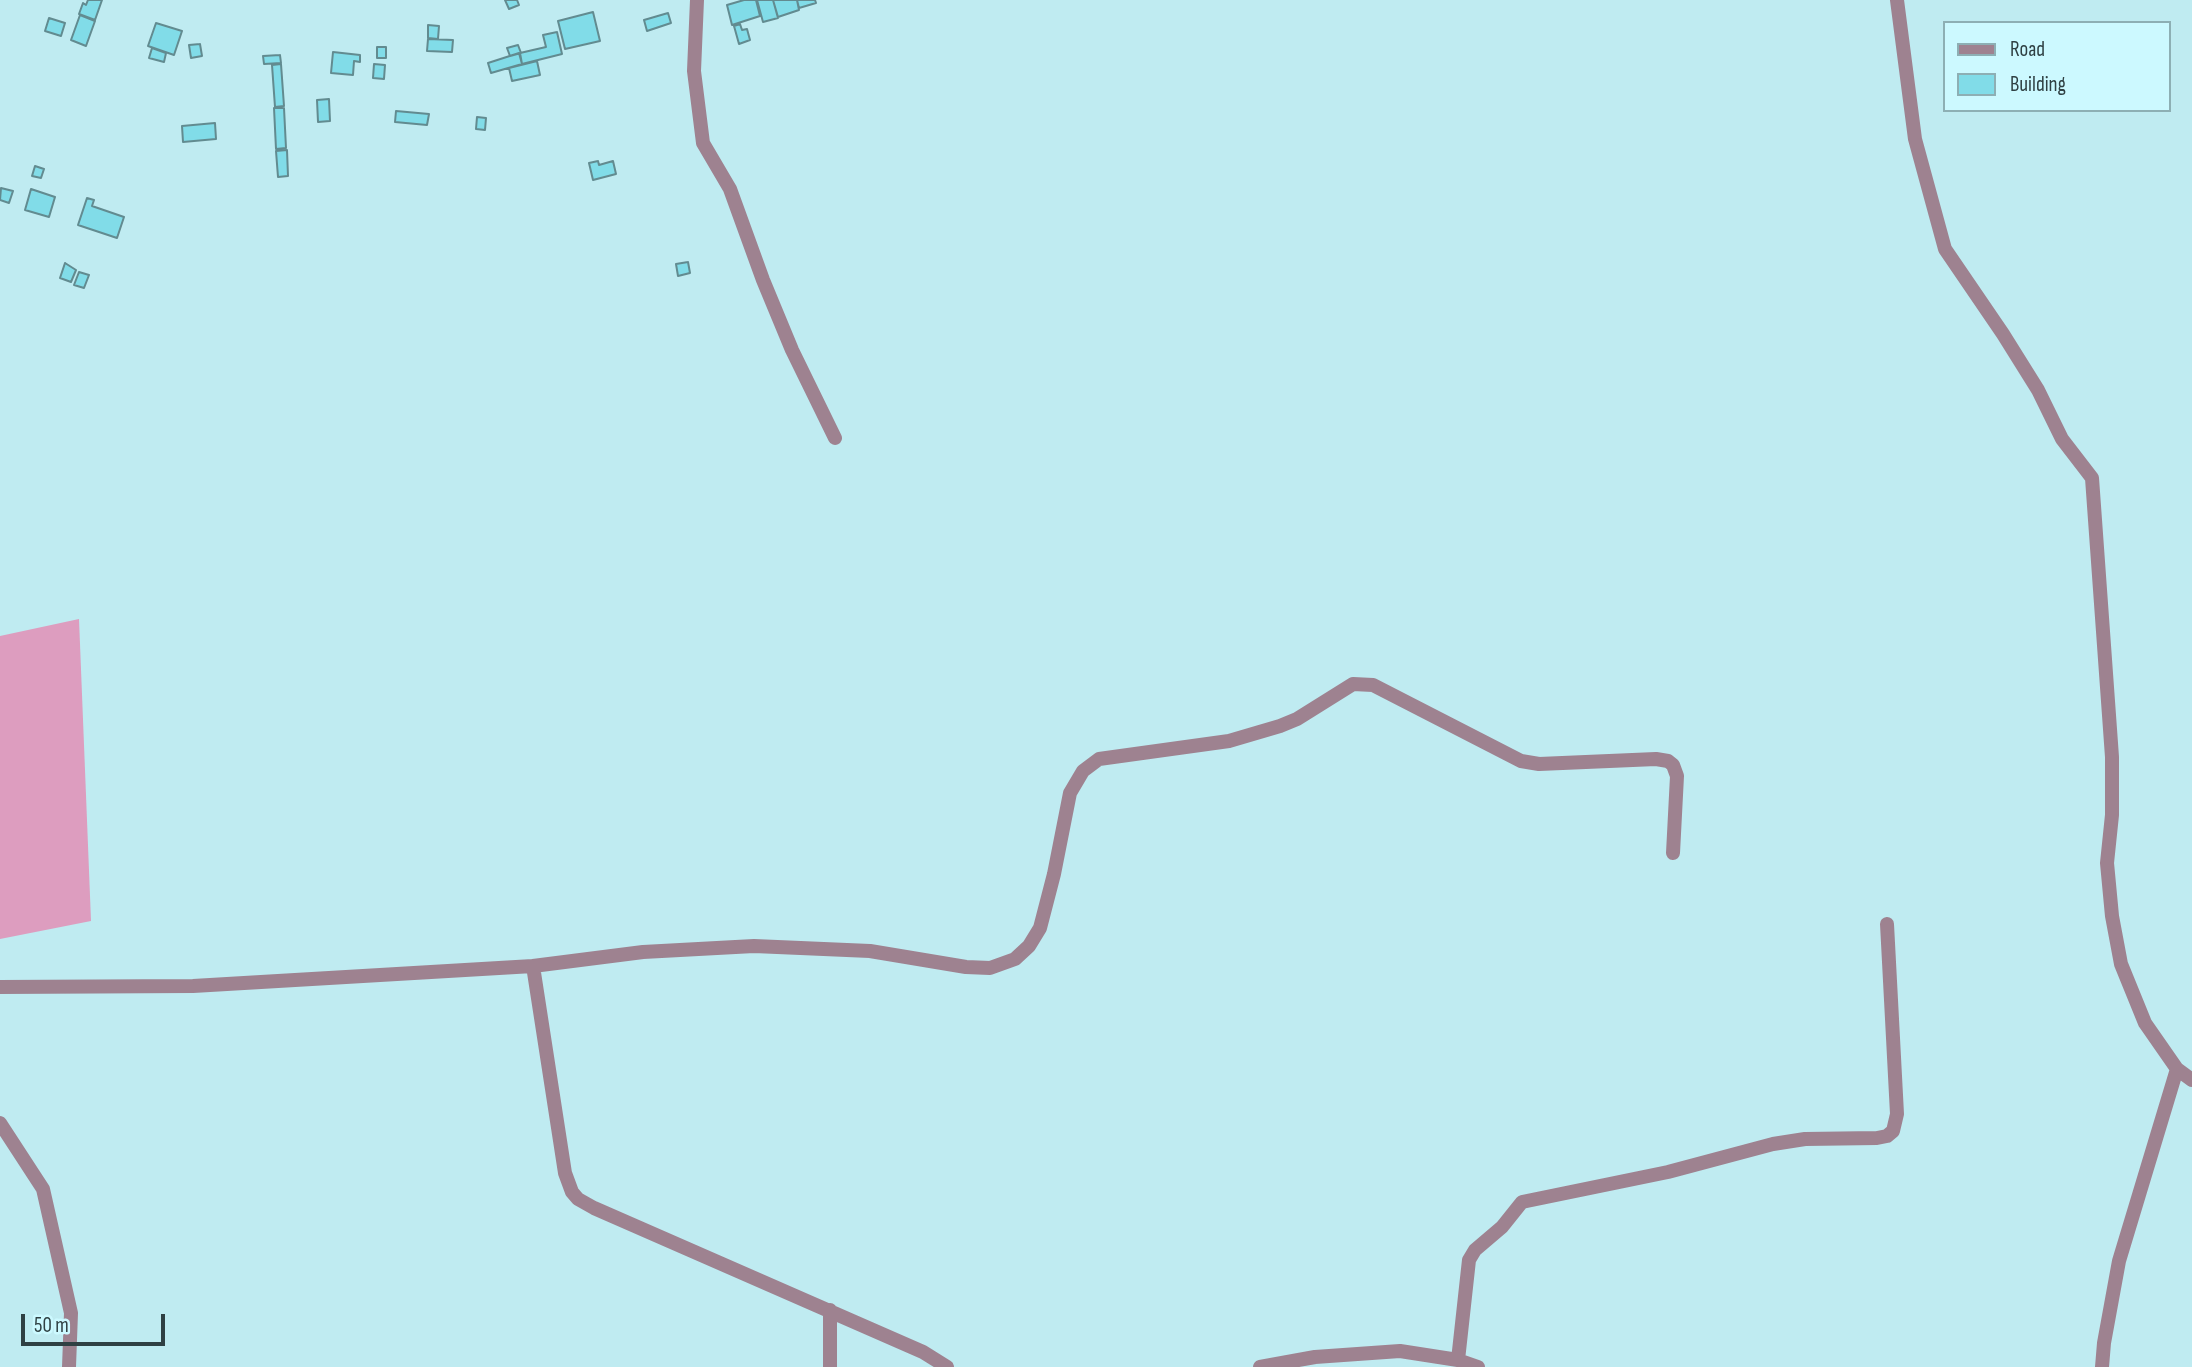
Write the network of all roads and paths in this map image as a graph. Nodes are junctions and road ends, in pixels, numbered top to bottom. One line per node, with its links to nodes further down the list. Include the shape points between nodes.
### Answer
1 (697, 0): 3 (street, via 694,71 703,143 730,189 792,350)
2 (1897, 0): 8 (street, via 1915,139 1945,249 2031,379 2062,439 2092,478 2112,757 2107,863 2112,915 2121,964 2145,1023)
3 (835, 438)
4 (1673, 853): 6 (street, via 1677,776 1668,761 1521,761 1373,685 1353,684 1280,726 1229,741 1099,759 1083,771 1070,793 1040,928 1015,959 990,968 870,951 754,946 643,952)
5 (1887, 924): 12 (street, via 1897,1114 1893,1131 1877,1138 1773,1144 1668,1172 1522,1202 1469,1260)
6 (533, 966): 7 (street, via 193,986); 11 (street, via 565,1173 572,1192 586,1204)
7 (0, 987)
8 (2177, 1069): 9 (street); 18 (street, via 2119,1261)
9 (2192, 1080)
10 (0, 1123): 13 (street, via 43,1189 71,1313)
11 (830, 1310): 14 (street); 15 (street)
12 (1458, 1360): 16 (street, via 1401,1351 1315,1357); 17 (street)
13 (69, 1367)
14 (830, 1367)
15 (947, 1367)
16 (1260, 1367)
17 (1478, 1367)
18 (2102, 1367)

